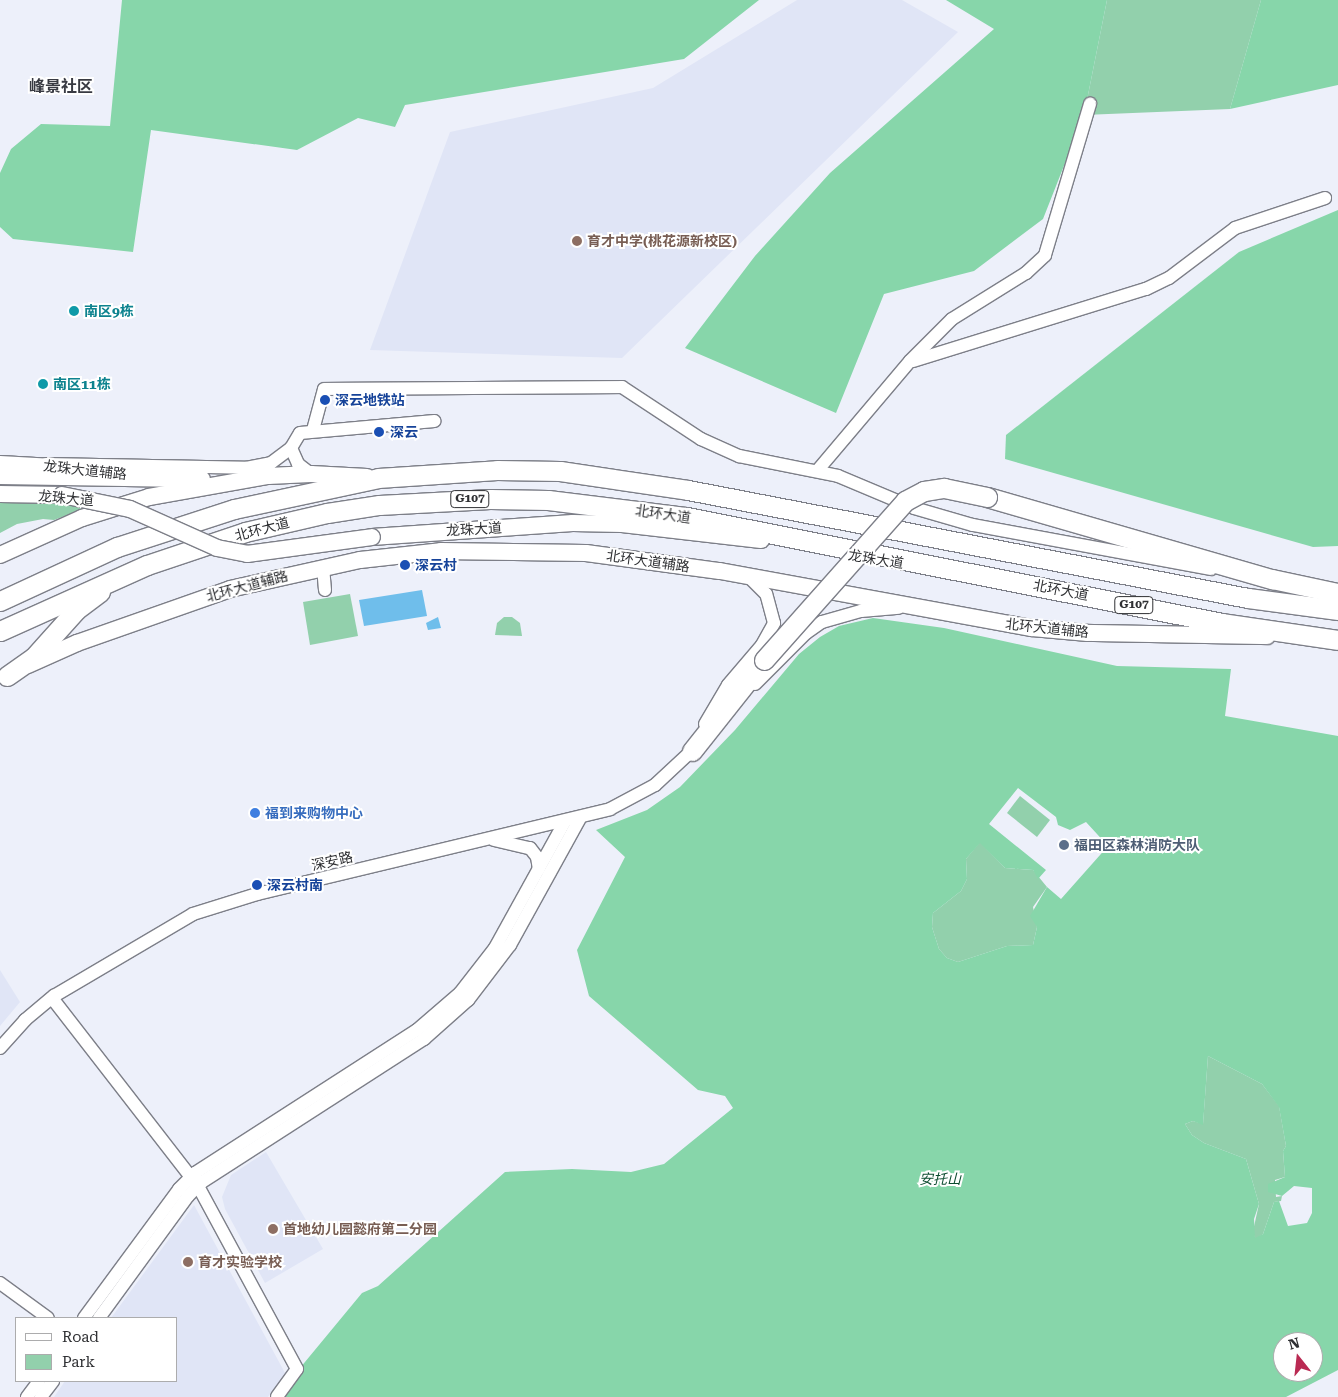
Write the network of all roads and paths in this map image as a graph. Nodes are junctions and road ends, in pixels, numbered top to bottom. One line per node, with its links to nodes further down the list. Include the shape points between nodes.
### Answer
1 (1090, 104): 3 (street, via 1045,255 1026,272 952,319)
2 (1325, 198): 3 (street, via 1235,228 1169,278 1146,288)
3 (910, 361): 9 (street)
4 (434, 421): 5 (street)
5 (312, 430): 6 (street, via 300,433); 9 (street, via 324,389 622,387 718,448 758,462)
6 (291, 448): 8 (street, via 271,463 246,468); 10 (street, via 298,464)
7 (0, 464): 8 (main road, 龙珠大道辅路)
8 (25, 464): 12 (main road, 龙珠大道辅路)
9 (817, 471): 22 (street, via 914,508 973,525)
10 (311, 474): 13 (main road); 14 (main road)
11 (0, 476): 12 (main road, 龙珠大道)
12 (170, 478): 14 (main road, 龙珠大道)
13 (378, 478): 20 (highway, 北环大道 / G107, via 234,509 117,548); 28 (highway, 北环大道 / G107, via 496,470 617,478 832,516 1248,598)
14 (237, 480): 16 (main road, via 150,496 82,518)
15 (0, 494): 19 (main road, 龙珠大道, bridge, via 62,495 130,509 217,548 247,554 372,537 574,523 622,524 718,534)
16 (0, 555)
17 (147, 565): 19 (highway, 北环大道 / G107, via 245,532 326,513 426,501 490,499 548,500 687,517); 29 (highway, 北环大道 / G107); 32 (highway, via 87,602 33,658)
18 (322, 567): 21 (main road, 北环大道辅路, via 441,551 524,551 586,553); 24 (street); 32 (main road, 北环大道辅路, via 230,589 184,605 77,643)
19 (956, 569): 30 (highway, 北环大道 / G107)
20 (52, 575): 23 (highway); 26 (highway, 北环大道 / G107)
21 (749, 577): 27 (main road, 北环大道辅路); 33 (street, via 766,594 774,622 762,645 720,698)
22 (1272, 579): 25 (highway); 33 (highway, bridge, via 987,497 944,488 924,491 905,501 764,660)
23 (0, 590)
24 (325, 590)
25 (1338, 593)
26 (0, 601)
27 (909, 607): 30 (main road, 北环大道辅路, via 1032,628 1088,633); 33 (street, 深安路, via 861,611 822,622 796,642)
28 (1338, 610)
29 (0, 631)
30 (1311, 637): 31 (highway, 北环大道 / G107)
31 (1338, 640)
32 (3, 678)
33 (692, 751): 34 (street, 深安路, via 675,769 648,789 610,809)
34 (580, 818): 35 (street, 深安路); 40 (street, via 505,954 454,1014 415,1045)
35 (565, 821): 36 (street, 深安路); 37 (street)
36 (489, 839): 37 (street, via 530,848 537,857); 38 (street, 深安路, via 210,907 162,930)
37 (539, 869): 40 (street, via 495,948 446,1006 409,1035)
38 (52, 998): 39 (street, 深安路); 40 (street)
39 (0, 1048)
40 (194, 1181): 43 (street); 44 (street); 49 (street, via 297,1369)
41 (0, 1284): 42 (street)
42 (47, 1317)
43 (85, 1317)
44 (100, 1317)
45 (38, 1382): 47 (street)
46 (52, 1382): 48 (street)
47 (27, 1397)
48 (41, 1397)
49 (277, 1397)

